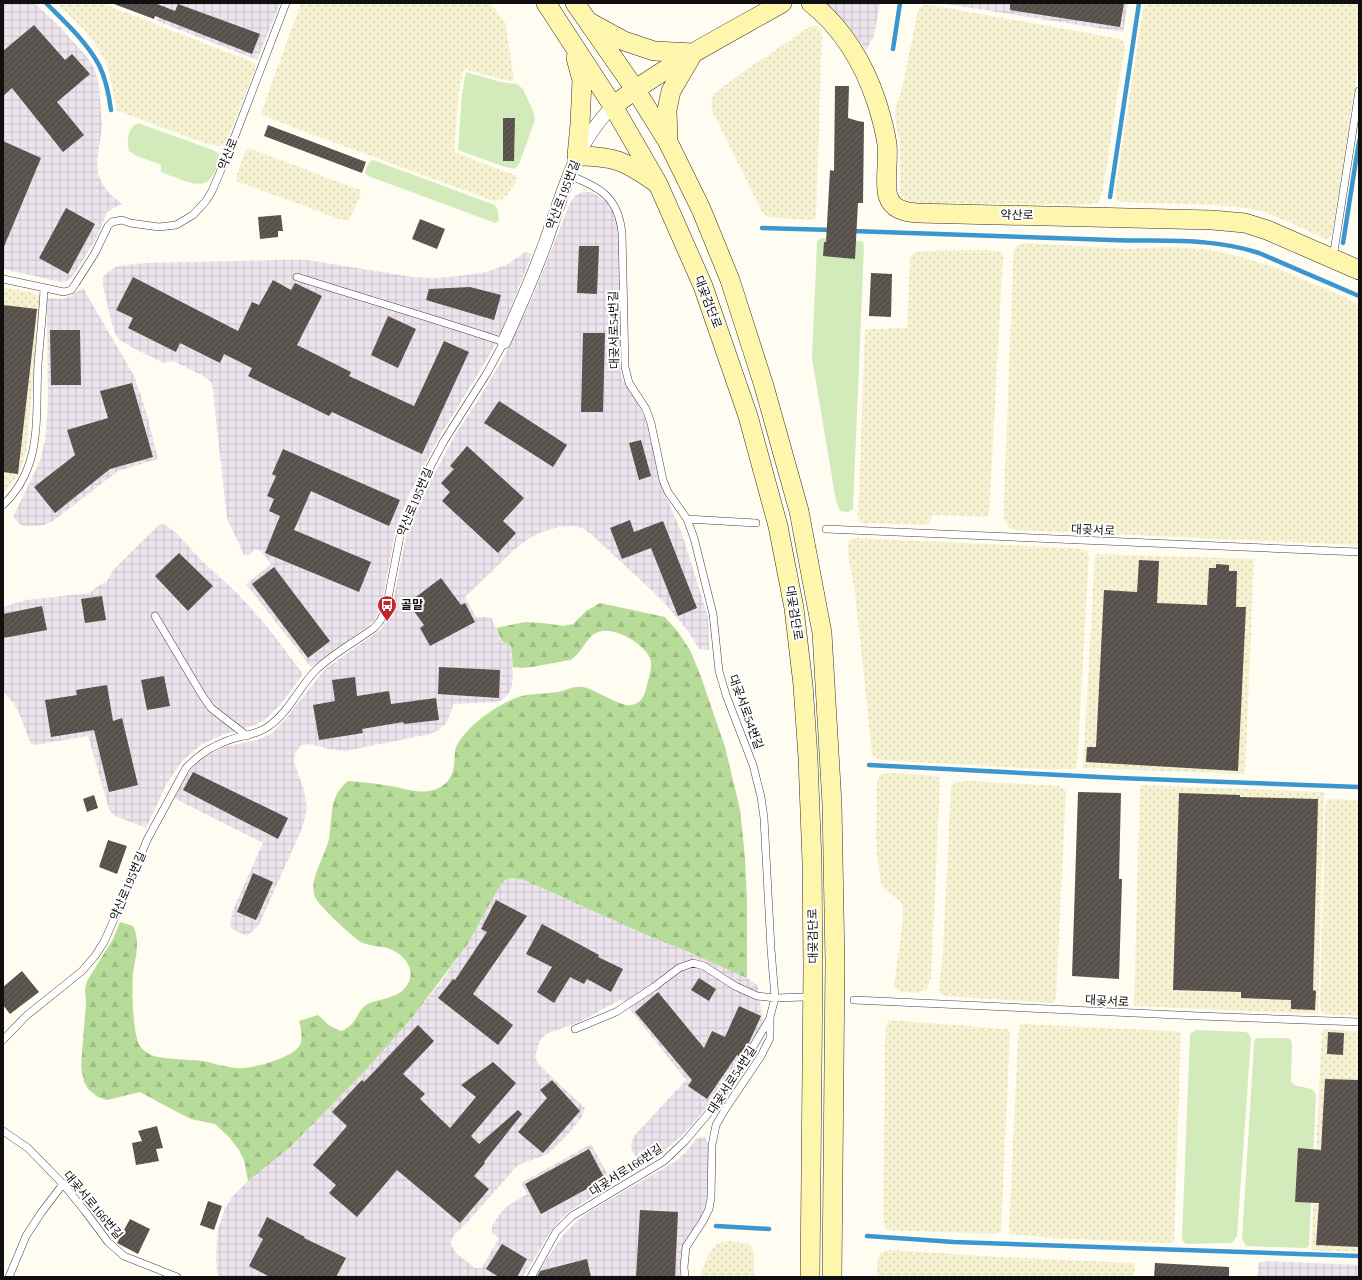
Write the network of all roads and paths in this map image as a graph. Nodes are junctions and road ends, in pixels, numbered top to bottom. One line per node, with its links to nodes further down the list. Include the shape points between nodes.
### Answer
1 (286, 3): 20 (lane, 약산로, via 230,149 206,202 193,215 176,225 159,227 122,220 112,222 71,290 64,292)
2 (546, 3): 7 (main road, 대곶검단로)
3 (575, 3): 6 (main road, 대곶검단로)
4 (782, 3): 8 (main road, 약산로195번길)
5 (811, 3): 16 (main road, 약산로, via 840,31 867,78 886,137 888,196 898,209 917,213 1229,221 1267,230)
6 (588, 22): 8 (main road, via 624,41 654,52); 9 (main road, 대곶검단로)
7 (572, 43): 11 (main road, 대곶검단로); 13 (main road, via 582,80)
8 (694, 53): 9 (main road, 약산로195번길); 12 (main road, via 671,91 667,110)
9 (635, 89): 11 (main road, 약산로195번길); 12 (main road, 대곶검단로)
10 (1359, 91): 16 (lane)
11 (612, 106): 13 (street, 약산로195번길, via 600,119); 15 (main road, 대곶검단로)
12 (668, 142): 43 (main road, 대곶검단로, via 701,209 730,280 764,386 799,511 822,633 831,796 835,963)
13 (577, 156): 14 (street, 약산로195번길); 15 (main road, via 599,156 616,160 634,167)
14 (569, 175): 21 (street, 약산로195번길, via 536,269); 23 (lane, 대곶서로54번길, via 598,188 613,203 618,213 622,233 626,375 646,409 668,492)
15 (658, 184): 42 (main road, 대곶검단로, via 703,286 748,416 778,526 794,608 803,685 812,862)
16 (1333, 258): 17 (main road, 약산로)
17 (1359, 270)
18 (297, 277): 21 (lane)
19 (3, 279): 20 (lane)
20 (44, 288): 22 (lane, via 38,365 37,427 31,459 20,485)
21 (504, 342): 28 (lane, 약산로195번길, via 422,482 401,531 386,609 380,621 316,670 270,726 259,733)
22 (3, 505)
23 (687, 519): 24 (lane); 30 (lane, 대곶서로54번길, via 713,614 724,689 753,765 761,796)
24 (756, 523)
25 (826, 529): 26 (lane, 대곶서로)
26 (1359, 552)
27 (155, 616): 28 (lane, via 211,708)
28 (247, 736): 35 (lane, 약산로195번길, via 230,740 204,752 186,768 147,840 104,942 95,956 74,979 26,1016)
29 (804, 997): 30 (lane)
30 (774, 998): 32 (lane, 대곶서로54번길); 34 (lane, via 757,996 735,986 704,966 693,963 679,968 616,1012)
31 (854, 1000): 33 (lane, 대곶서로)
32 (770, 1017): 40 (lane, 대곶서로166번길, via 737,1074 685,1141 664,1161 572,1216 556,1232); 41 (lane, 대곶서로54번길, via 768,1046 716,1125 712,1145 712,1198 709,1209 686,1247)
33 (1359, 1022)
34 (575, 1029)
35 (3, 1039)
36 (3, 1131): 37 (lane, 대곶서로166번길, via 28,1148)
37 (62, 1184): 38 (lane, via 26,1236); 39 (lane, 대곶서로166번길, via 108,1242 124,1256)
38 (9, 1277)
39 (177, 1277)
40 (530, 1277)
41 (685, 1277)
42 (810, 1277)
43 (832, 1277)

